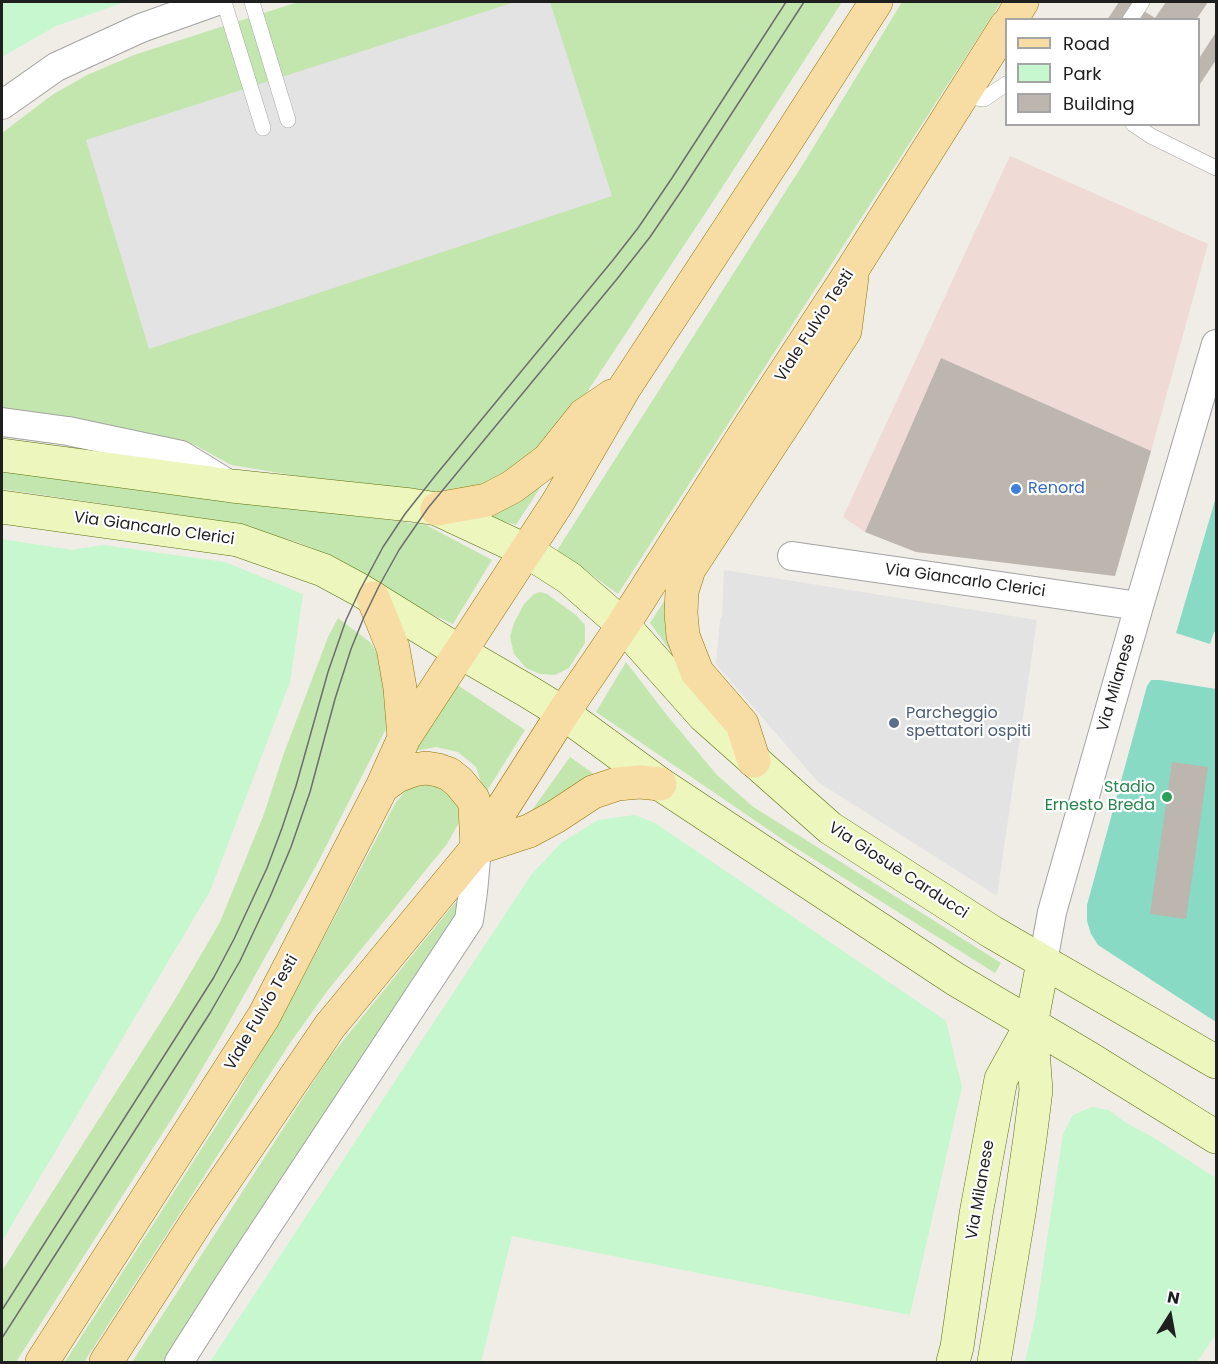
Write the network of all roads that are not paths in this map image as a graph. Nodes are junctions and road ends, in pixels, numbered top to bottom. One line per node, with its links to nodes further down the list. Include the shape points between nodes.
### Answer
1 (214, 2): 12 (street, via 141,28 56,67)
2 (224, 2): 15 (lane)
3 (252, 2): 13 (lane)
4 (876, 2): 19 (main road, Viale Fulvio Testi)
5 (1022, 2): 7 (main road)
6 (1142, 2): 8 (lane)
7 (1012, 18)
8 (1131, 18)
9 (1005, 28): 11 (main road, Viale Fulvio Testi)
10 (1005, 85): 11 (lane, via 984,99)
11 (962, 96): 17 (main road, Viale Fulvio Testi)
12 (2, 105)
13 (288, 120)
14 (1136, 126): 16 (lane)
15 (262, 128)
16 (1216, 168)
17 (854, 267): 29 (main road, Viale Fulvio Testi); 33 (main road, via 845,331 689,568 682,591 683,636 697,672 742,724)
18 (1216, 344): 28 (street, Via Milanese)
19 (626, 387): 24 (main road, via 584,415 548,459 512,487 487,500); 25 (main road, Viale Fulvio Testi)
20 (2, 422): 22 (street, via 68,431 181,455)
21 (2, 455): 22 (street)
22 (232, 486): 24 (street)
23 (2, 507): 27 (street, Via Giancarlo Clerici, via 238,540 323,570)
24 (437, 509): 25 (street)
25 (527, 550): 29 (street, via 570,578); 30 (main road, Viale Fulvio Testi)
26 (792, 556): 28 (street, Via Giancarlo Clerici)
27 (373, 598): 30 (street, Via Giancarlo Clerici); 32 (main road, via 393,648)
28 (1139, 606): 37 (street, Via Milanese, via 1052,912)
29 (623, 624): 31 (main road, Viale Fulvio Testi); 33 (street, Via Giosuè Carducci, via 704,716)
30 (460, 652): 31 (street); 32 (main road, Viale Fulvio Testi)
31 (563, 713): 34 (street); 36 (main road, Viale Fulvio Testi)
32 (404, 738): 35 (main road, Viale Fulvio Testi)
33 (753, 761): 37 (street, Via Giosuè Carducci, via 830,828)
34 (660, 784): 36 (main road, via 618,784 593,792 529,831); 38 (street, via 964,986)
35 (382, 786): 36 (main road, via 413,770 426,768 449,774 473,799); 41 (main road, Viale Fulvio Testi, via 264,1016)
36 (477, 848): 42 (main road, Viale Fulvio Testi, via 330,1026); 43 (street, Viale Fulvio Testi, via 469,920)
37 (1043, 962): 38 (street, Via Milanese); 39 (street, Via Giosuè Carducci)
38 (1031, 1025): 40 (street); 44 (street, Via Milanese, via 1001,1079); 45 (street, Via Milanese, via 1036,1090)
39 (1216, 1062)
40 (1216, 1137)
41 (42, 1362)
42 (106, 1362)
43 (179, 1362)
44 (953, 1362)
45 (994, 1362)

